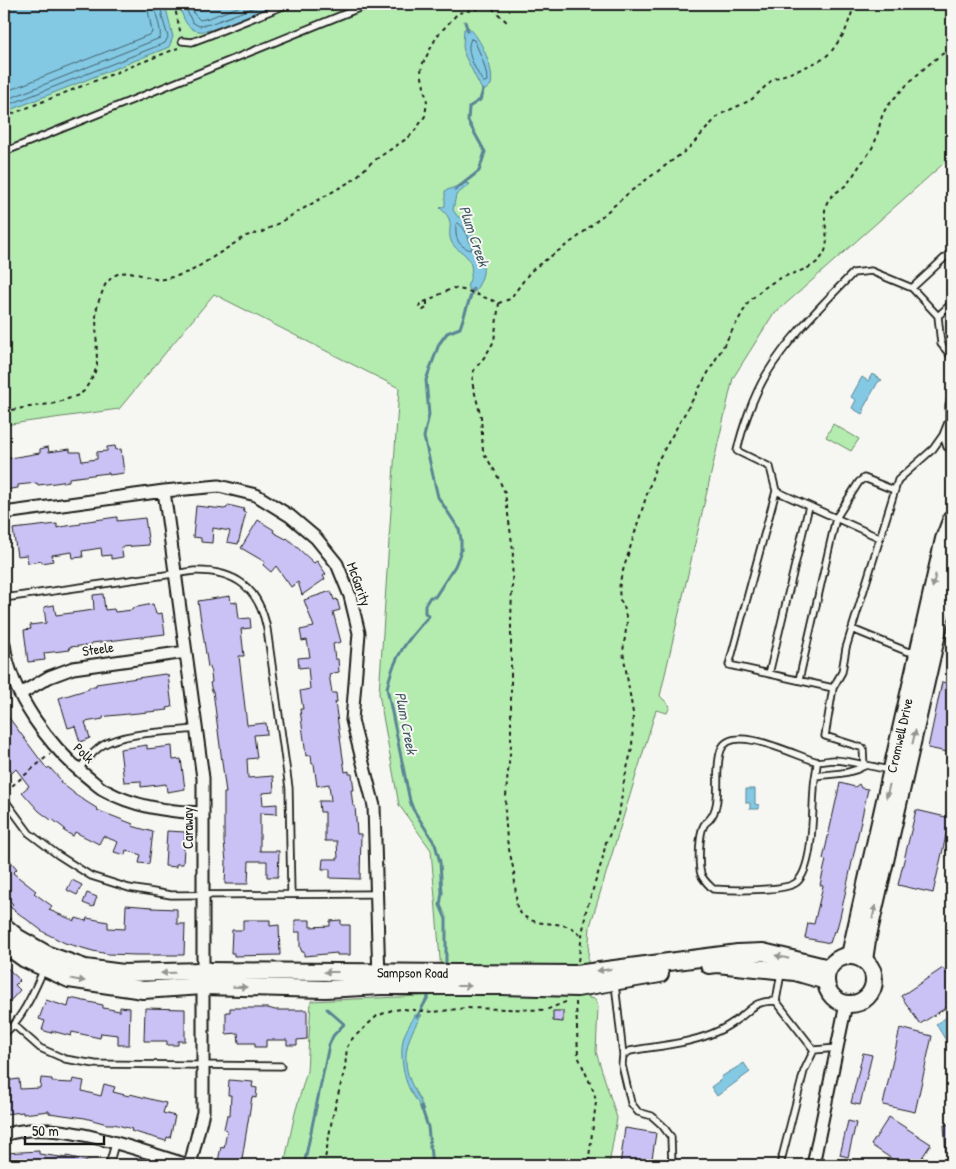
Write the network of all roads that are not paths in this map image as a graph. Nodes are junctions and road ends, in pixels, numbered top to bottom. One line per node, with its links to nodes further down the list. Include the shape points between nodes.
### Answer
1 (288, 4): 3 (lane, via 192,42)
2 (369, 4): 4 (lane)
3 (182, 40)
4 (4, 152)
5 (952, 251): 6 (lane)
6 (912, 288): 8 (lane); 16 (lane, via 871,271 853,273 806,322 766,376 737,450 770,467)
7 (952, 303): 8 (lane)
8 (938, 316): 9 (lane, via 941,344)
9 (952, 357)
10 (952, 396): 12 (lane)
11 (952, 432): 12 (lane)
12 (943, 435): 13 (lane, via 947,447); 14 (lane, via 933,449 898,480)
13 (952, 450)
14 (894, 490): 19 (lane, via 864,478); 21 (lane)
15 (164, 491): 18 (street, McGarity); 23 (street, Caraway); 45 (street, McGarity, via 219,486 256,495 290,516 316,538 337,564 350,596 359,634 352,720 374,806)
16 (776, 491): 17 (lane); 29 (lane, via 729,665)
17 (809, 506): 19 (lane); 29 (lane)
18 (4, 514)
19 (836, 518): 21 (lane); 30 (lane)
20 (952, 518): 28 (street, Cromwell Drive, one-way to 28, via 944,539)
21 (880, 538): 25 (lane)
22 (952, 568): 48 (street, Cromwell Drive, one-way to 22, via 868,940)
23 (175, 574): 24 (lane); 27 (street, Caraway); 44 (lane, via 194,571 221,573 245,586 261,606 289,788)
24 (4, 598)
25 (852, 629): 28 (lane); 31 (lane, via 842,672)
26 (4, 644): 32 (street, Polk, via 6,660)
27 (186, 652): 32 (street, Steele, via 73,668); 33 (street, Caraway)
28 (918, 653): 38 (street, Cromwell Drive)
29 (768, 674): 30 (lane)
30 (799, 680): 31 (lane)
31 (833, 688): 36 (lane, via 825,736 863,748)
32 (20, 694): 37 (street, Polk, via 30,713)
33 (196, 729): 37 (lane, via 115,739 103,745); 42 (street, Caraway, via 203,778)
34 (817, 762): 35 (lane); 40 (lane); 40 (lane, via 783,749 739,739 730,740 722,748 718,801 715,814 703,826 698,859 701,874 713,889 787,887 796,883 804,873 812,832)
35 (841, 762): 36 (lane); 39 (lane)
36 (864, 766): 38 (lane); 39 (lane, via 851,773)
37 (78, 770): 42 (street, Polk, via 105,791 142,805)
38 (892, 770): 48 (street, Cromwell Drive, one-way to 48)
39 (841, 773): 40 (lane)
40 (816, 776)
41 (4, 799): 43 (lane, via 29,833 90,876 129,888 171,895)
42 (203, 813): 43 (street, Caraway)
43 (203, 894): 44 (lane); 52 (street, Caraway)
44 (291, 894): 45 (lane)
45 (377, 894): 53 (street, McGarity)
46 (4, 926): 52 (street, Sampson Road, one-way to 46, via 85,968 48,955)
47 (4, 944): 49 (street, Sampson Road)
48 (857, 958): 51 (street, via 838,959); 57 (street, via 870,965 875,978 872,992 861,1002)
49 (44, 969): 52 (street, Sampson Road, one-way to 52, via 69,979 143,990); 58 (lane)
50 (781, 970): 51 (street, Sampson Road); 55 (street, Sampson Road, via 717,964); 56 (lane)
51 (828, 974): 54 (street, Sampson Road, one-way to 54, via 763,952 738,953); 57 (street, via 828,989 832,996)
52 (203, 979): 53 (street, Sampson Road); 63 (street, Caraway)
53 (380, 979): 54 (street, Sampson Road)
54 (577, 981): 55 (street, Sampson Road)
55 (614, 982): 62 (lane)
56 (776, 1001): 61 (lane); 62 (lane, via 764,1001 753,1006 736,1021 700,1038)
57 (846, 1004): 60 (street)
58 (14, 1026): 59 (lane); 63 (lane, via 40,1048 65,1059 95,1064)
59 (4, 1034)
60 (837, 1048): 61 (lane); 71 (street)
61 (814, 1050): 70 (lane, via 804,1071)
62 (623, 1055): 69 (lane, via 622,1065 631,1103 638,1112 652,1116 671,1137)
63 (203, 1066): 64 (lane); 68 (street, Caraway, via 203,1112)
64 (281, 1066)
65 (4, 1135): 66 (street, via 15,1131 51,1130)
66 (115, 1144): 67 (lane); 68 (street)
67 (109, 1165)
68 (189, 1165)
69 (672, 1165)
70 (780, 1165)
71 (814, 1165)

